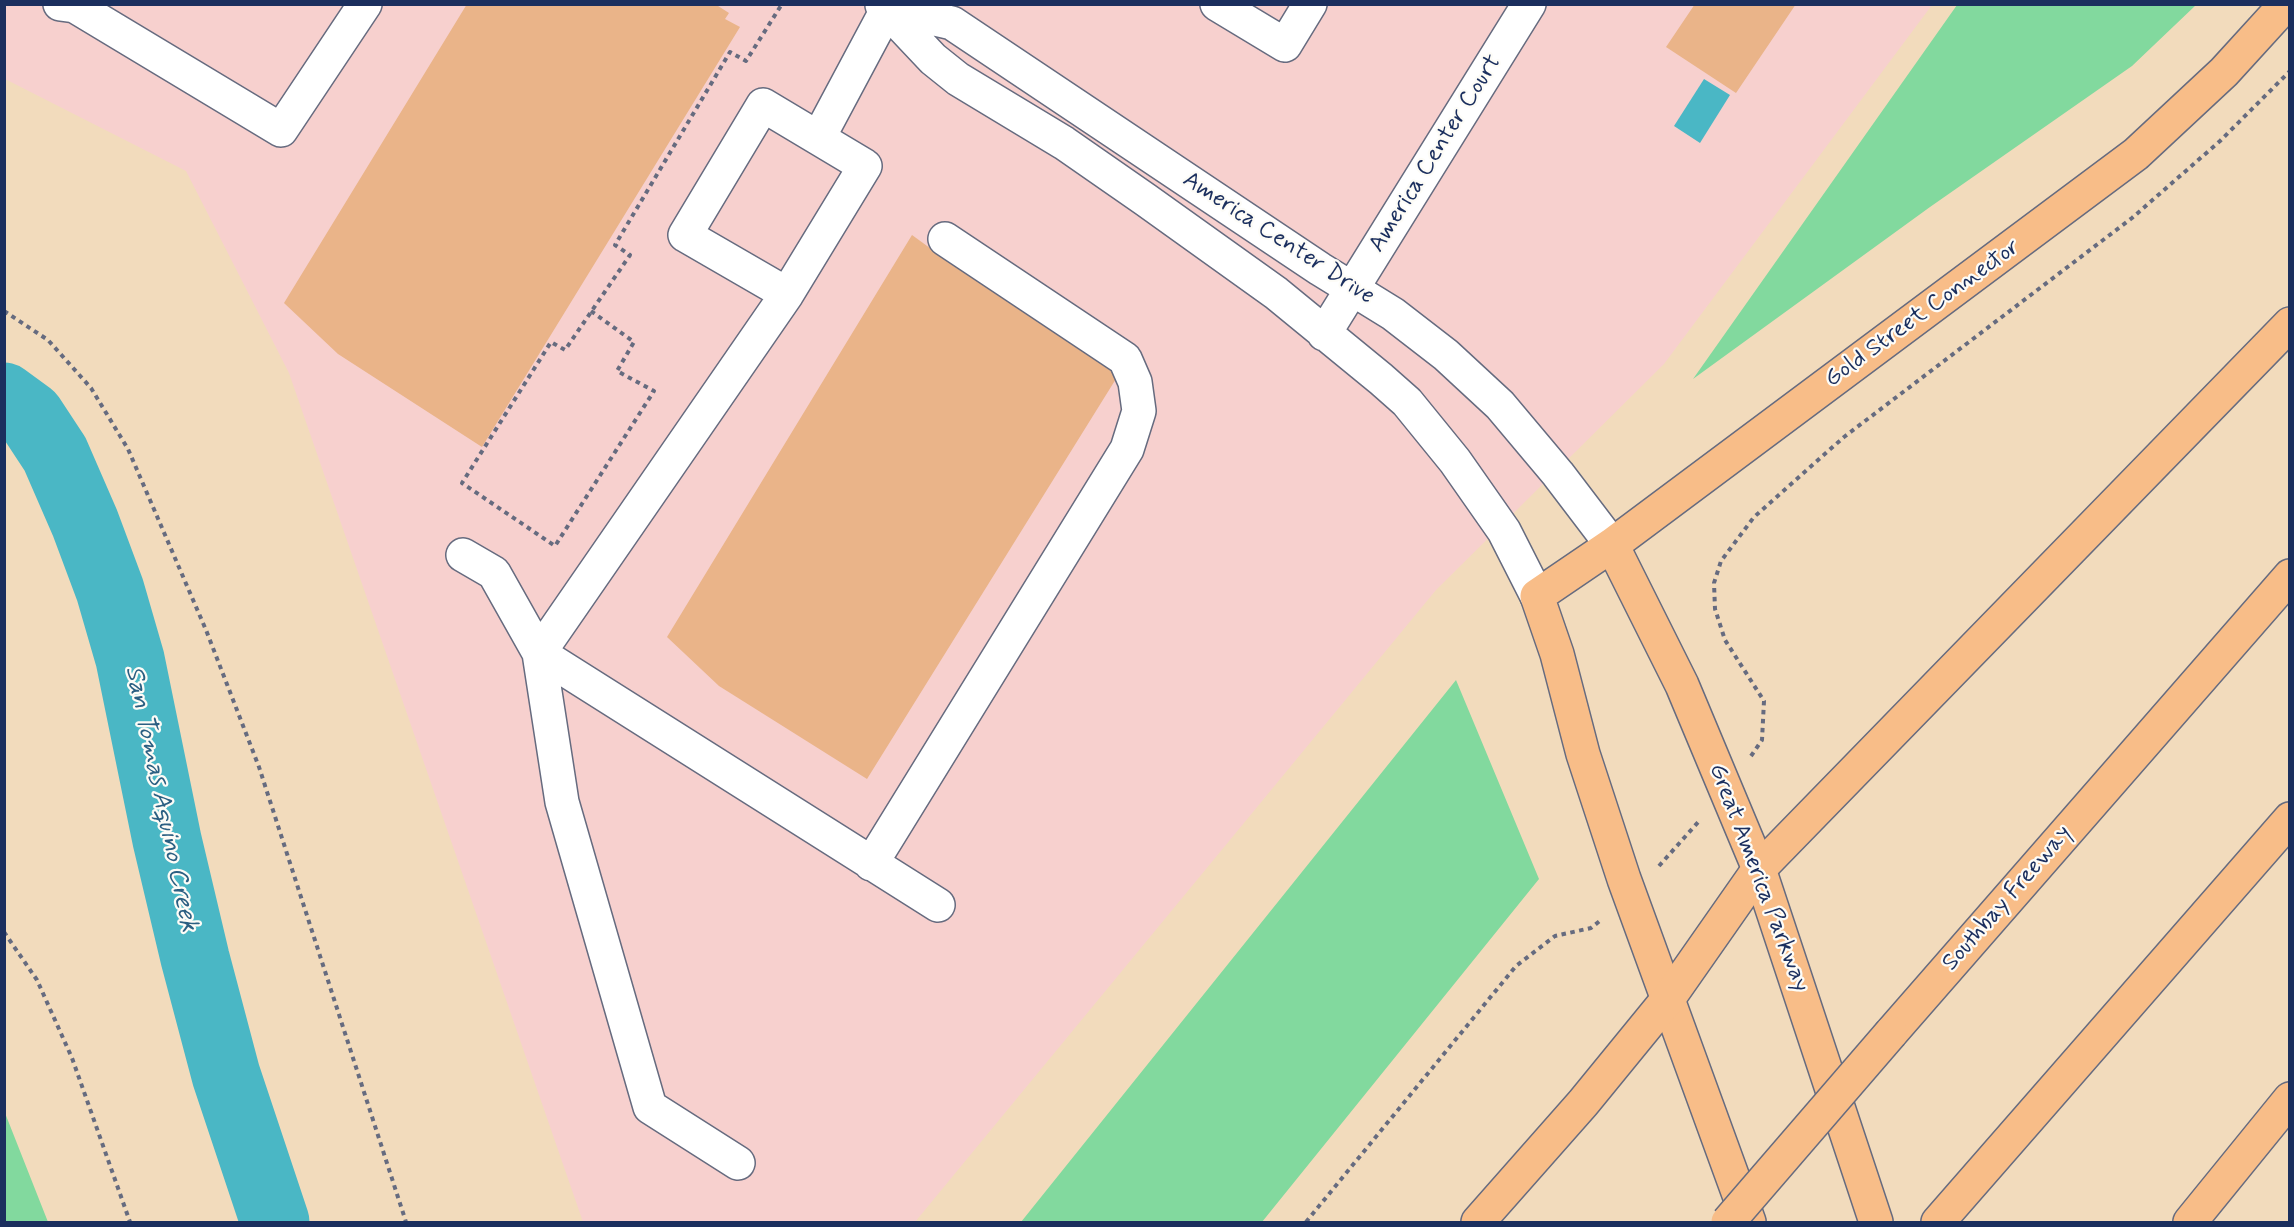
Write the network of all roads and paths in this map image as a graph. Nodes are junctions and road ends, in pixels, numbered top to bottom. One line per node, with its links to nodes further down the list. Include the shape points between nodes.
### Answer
1 (60, 4): 2 (street, via 75,6 281,130)
2 (365, 4)
3 (782, 4): 15 (path, via 746,61 729,52 615,245 630,255)
4 (1217, 4): 5 (street, via 1285,45)
5 (1310, 4)
6 (1529, 4): 12 (street, America Center Court)
7 (2286, 4): 18 (main road, Gold Street Connector, via 2224,72 2136,154)
8 (886, 6): 10 (street); 12 (street, America Center Drive, via 952,23); 17 (street, America Center Drive, via 933,59 958,78 1064,143 1146,200 1276,293)
9 (2289, 71): 23 (path, via 2220,141 2133,218 1844,437 1754,517 1720,561 1714,583 1715,609 1725,640 1764,701 1762,740)
10 (819, 137): 13 (street, via 865,166); 13 (street, via 763,105 685,235)
11 (945, 239): 25 (street, via 1125,359 1135,382 1138,411 1127,448)
12 (1354, 288): 17 (street, America Center Court); 18 (street, America Center Drive, via 1446,355 1500,405)
13 (787, 294): 22 (street)
14 (4, 311): 35 (path, via 48,340 91,388 128,449 206,630 259,767)
15 (591, 311): 15 (path, via 565,350 551,342 462,483 555,546 654,391 617,371 634,342)
16 (2289, 324): 26 (main road)
17 (1324, 334): 21 (street, America Center Drive, via 1407,402 1448,452 1504,531)
18 (1612, 546): 21 (main road, Gold Street Connector); 23 (main road, Great America Parkway, via 1682,685)
19 (463, 555): 22 (street, via 494,573)
20 (2289, 576): 38 (main road, Southbay Freeway, bridge)
21 (1537, 596): 27 (main road, via 1583,754)
22 (539, 653): 25 (street); 32 (street, via 562,802 650,1107)
23 (1727, 790): 26 (main road, Great America Parkway); 27 (path)
24 (2289, 819): 33 (main road)
25 (871, 864): 28 (street)
26 (1760, 869): 30 (main road); 40 (main road, Great America Parkway)
27 (1631, 898): 30 (main road); 36 (path, via 1591,928 1555,936 1527,955)
28 (938, 904)
29 (4, 932): 34 (path, via 38,980 72,1058)
30 (1668, 999): 37 (main road, via 1583,1104); 39 (main road)
31 (2289, 1099): 41 (main road)
32 (738, 1163)
33 (1946, 1213)
34 (130, 1222)
35 (406, 1222)
36 (1306, 1222)
37 (1478, 1222)
38 (1728, 1222)
39 (1749, 1222)
40 (1876, 1222)
41 (2190, 1222)

